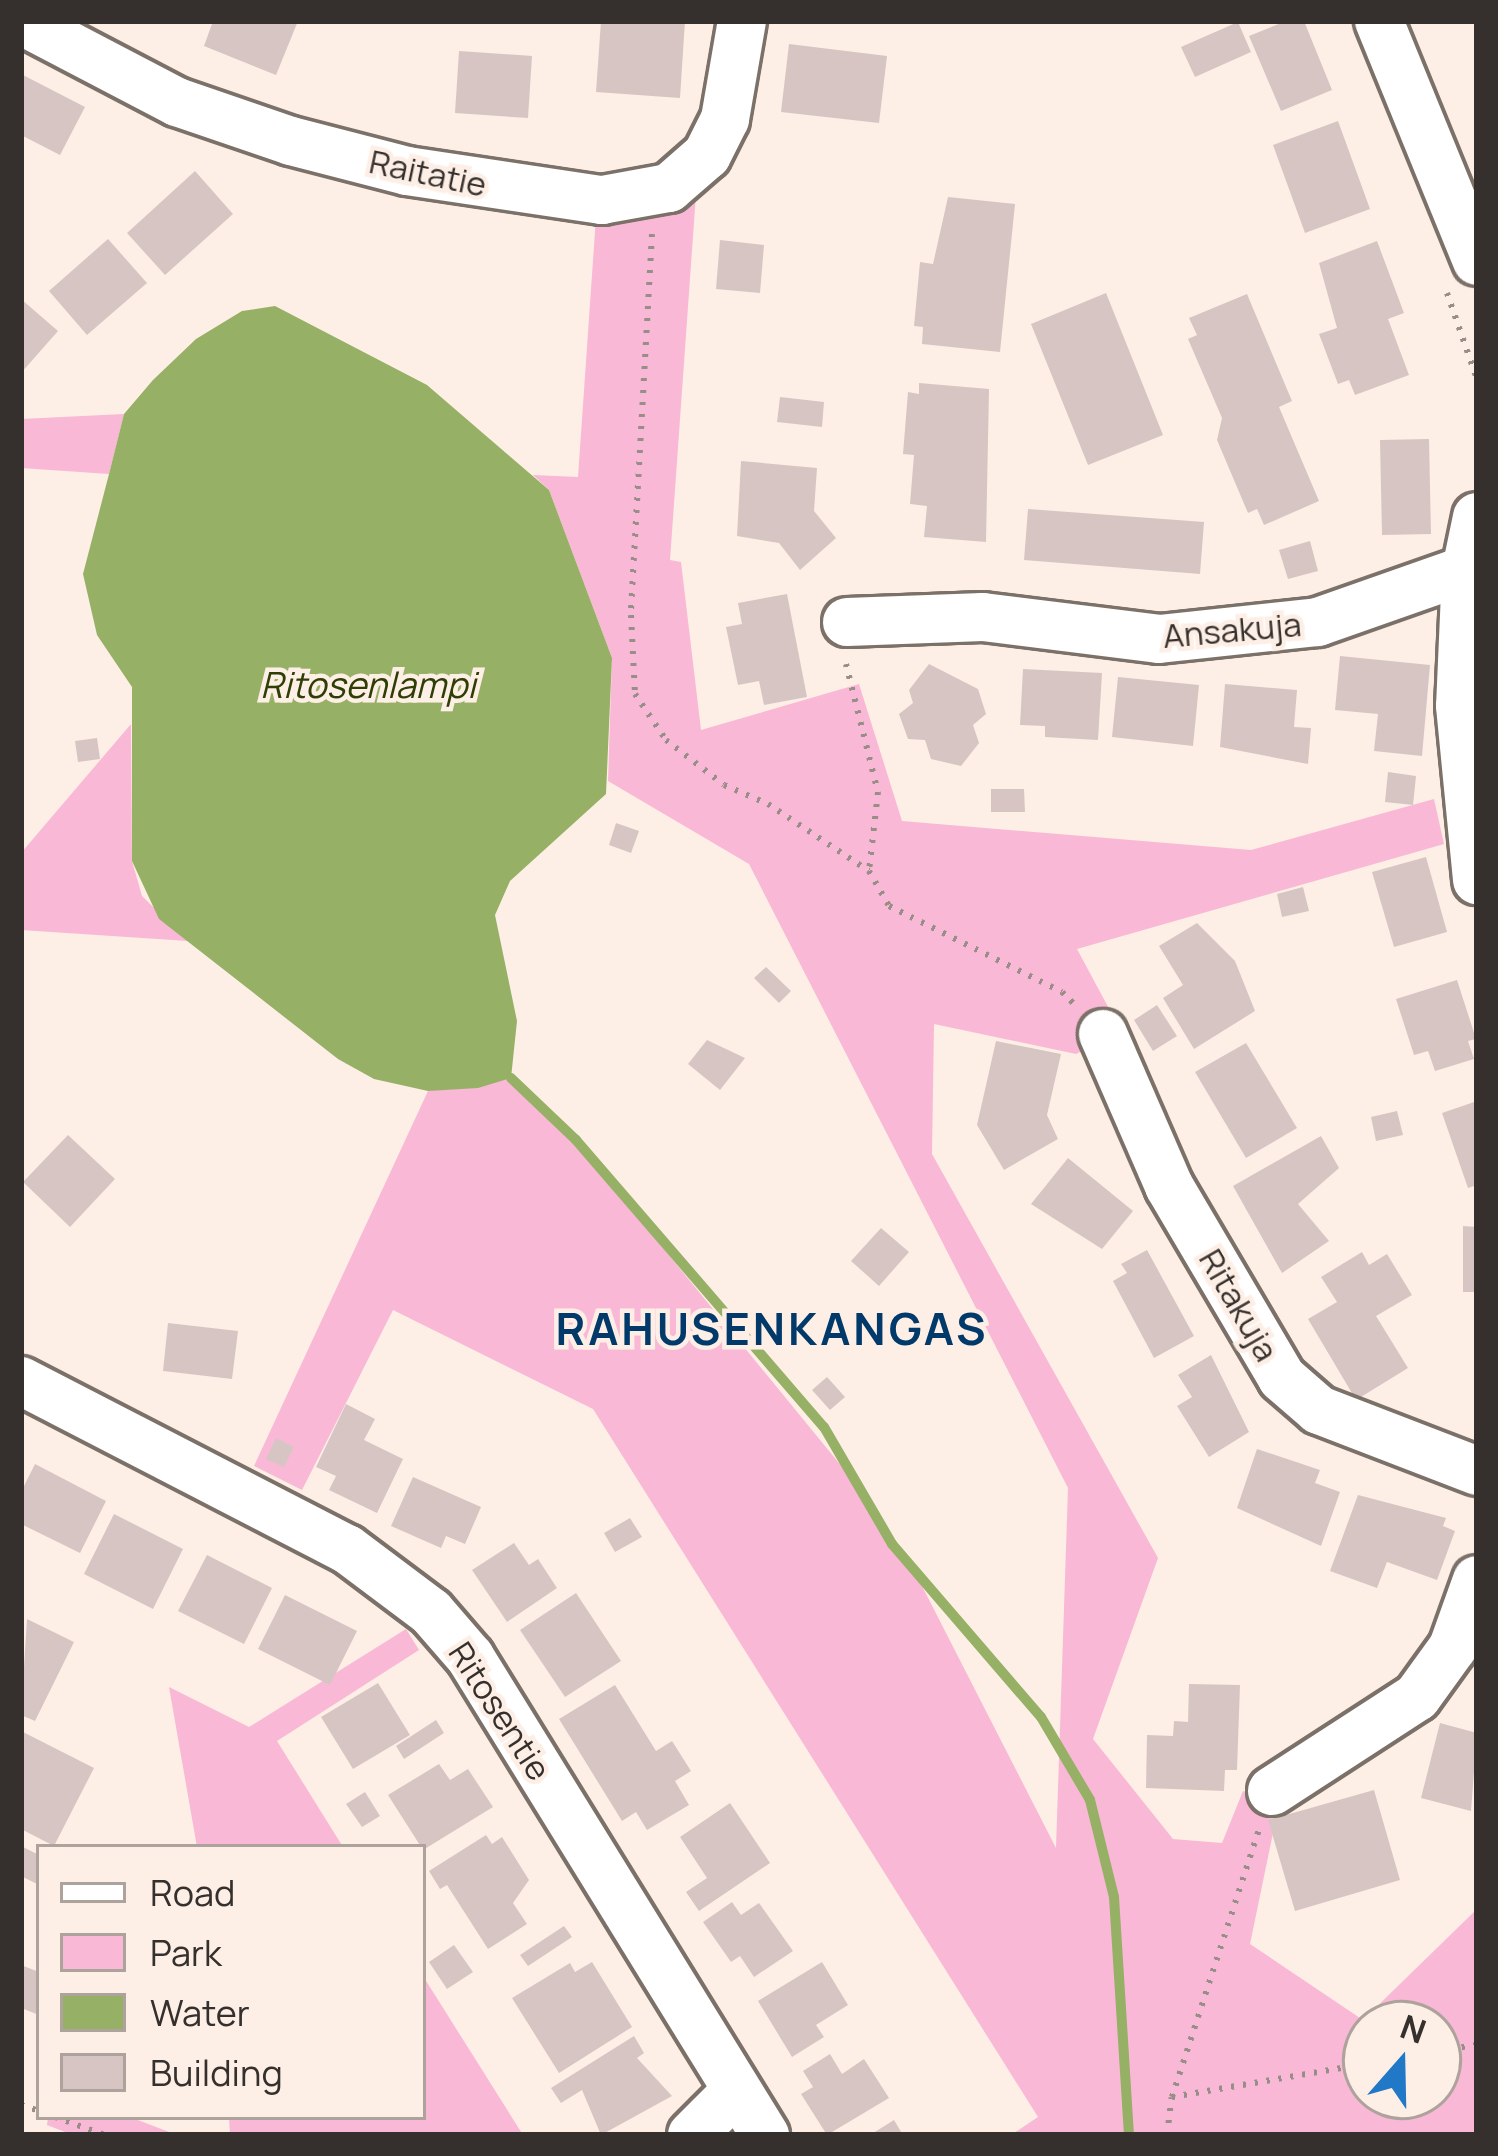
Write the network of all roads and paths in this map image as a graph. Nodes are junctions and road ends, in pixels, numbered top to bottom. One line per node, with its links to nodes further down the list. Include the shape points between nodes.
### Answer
1 (22, 21): 4 (street, Raitatie, via 178,102 291,141 534,194)
2 (742, 21): 4 (street, Raitatie, via 735,77 707,155 692,175)
3 (1378, 21): 5 (street)
4 (653, 194): 9 (path, via 634,694 666,740 724,785 768,804)
5 (1477, 261)
6 (1477, 517): 7 (street)
7 (1466, 570): 8 (street, Ansakuja, via 1318,622 1159,639 983,617); 10 (street, via 1460,706)
8 (848, 622): 9 (path, via 845,681 878,792)
9 (869, 871): 11 (path, via 889,907 1062,992)
10 (1477, 880)
11 (1103, 1034): 13 (street, Ritakuja, via 1169,1186 1282,1378 1319,1410)
12 (21, 1382): 17 (street, Ritosentie, via 347,1549 431,1612 470,1657)
13 (1477, 1472)
14 (1477, 1580): 15 (street, via 1453,1647 1417,1697)
15 (1272, 1791): 18 (path)
16 (1342, 2068): 18 (path)
17 (733, 2094): 21 (street); 22 (street, Ritosentie)
18 (1172, 2097): 23 (path)
19 (63, 2120): 20 (path)
20 (105, 2135)
21 (692, 2135)
22 (765, 2135)
23 (1167, 2135)

